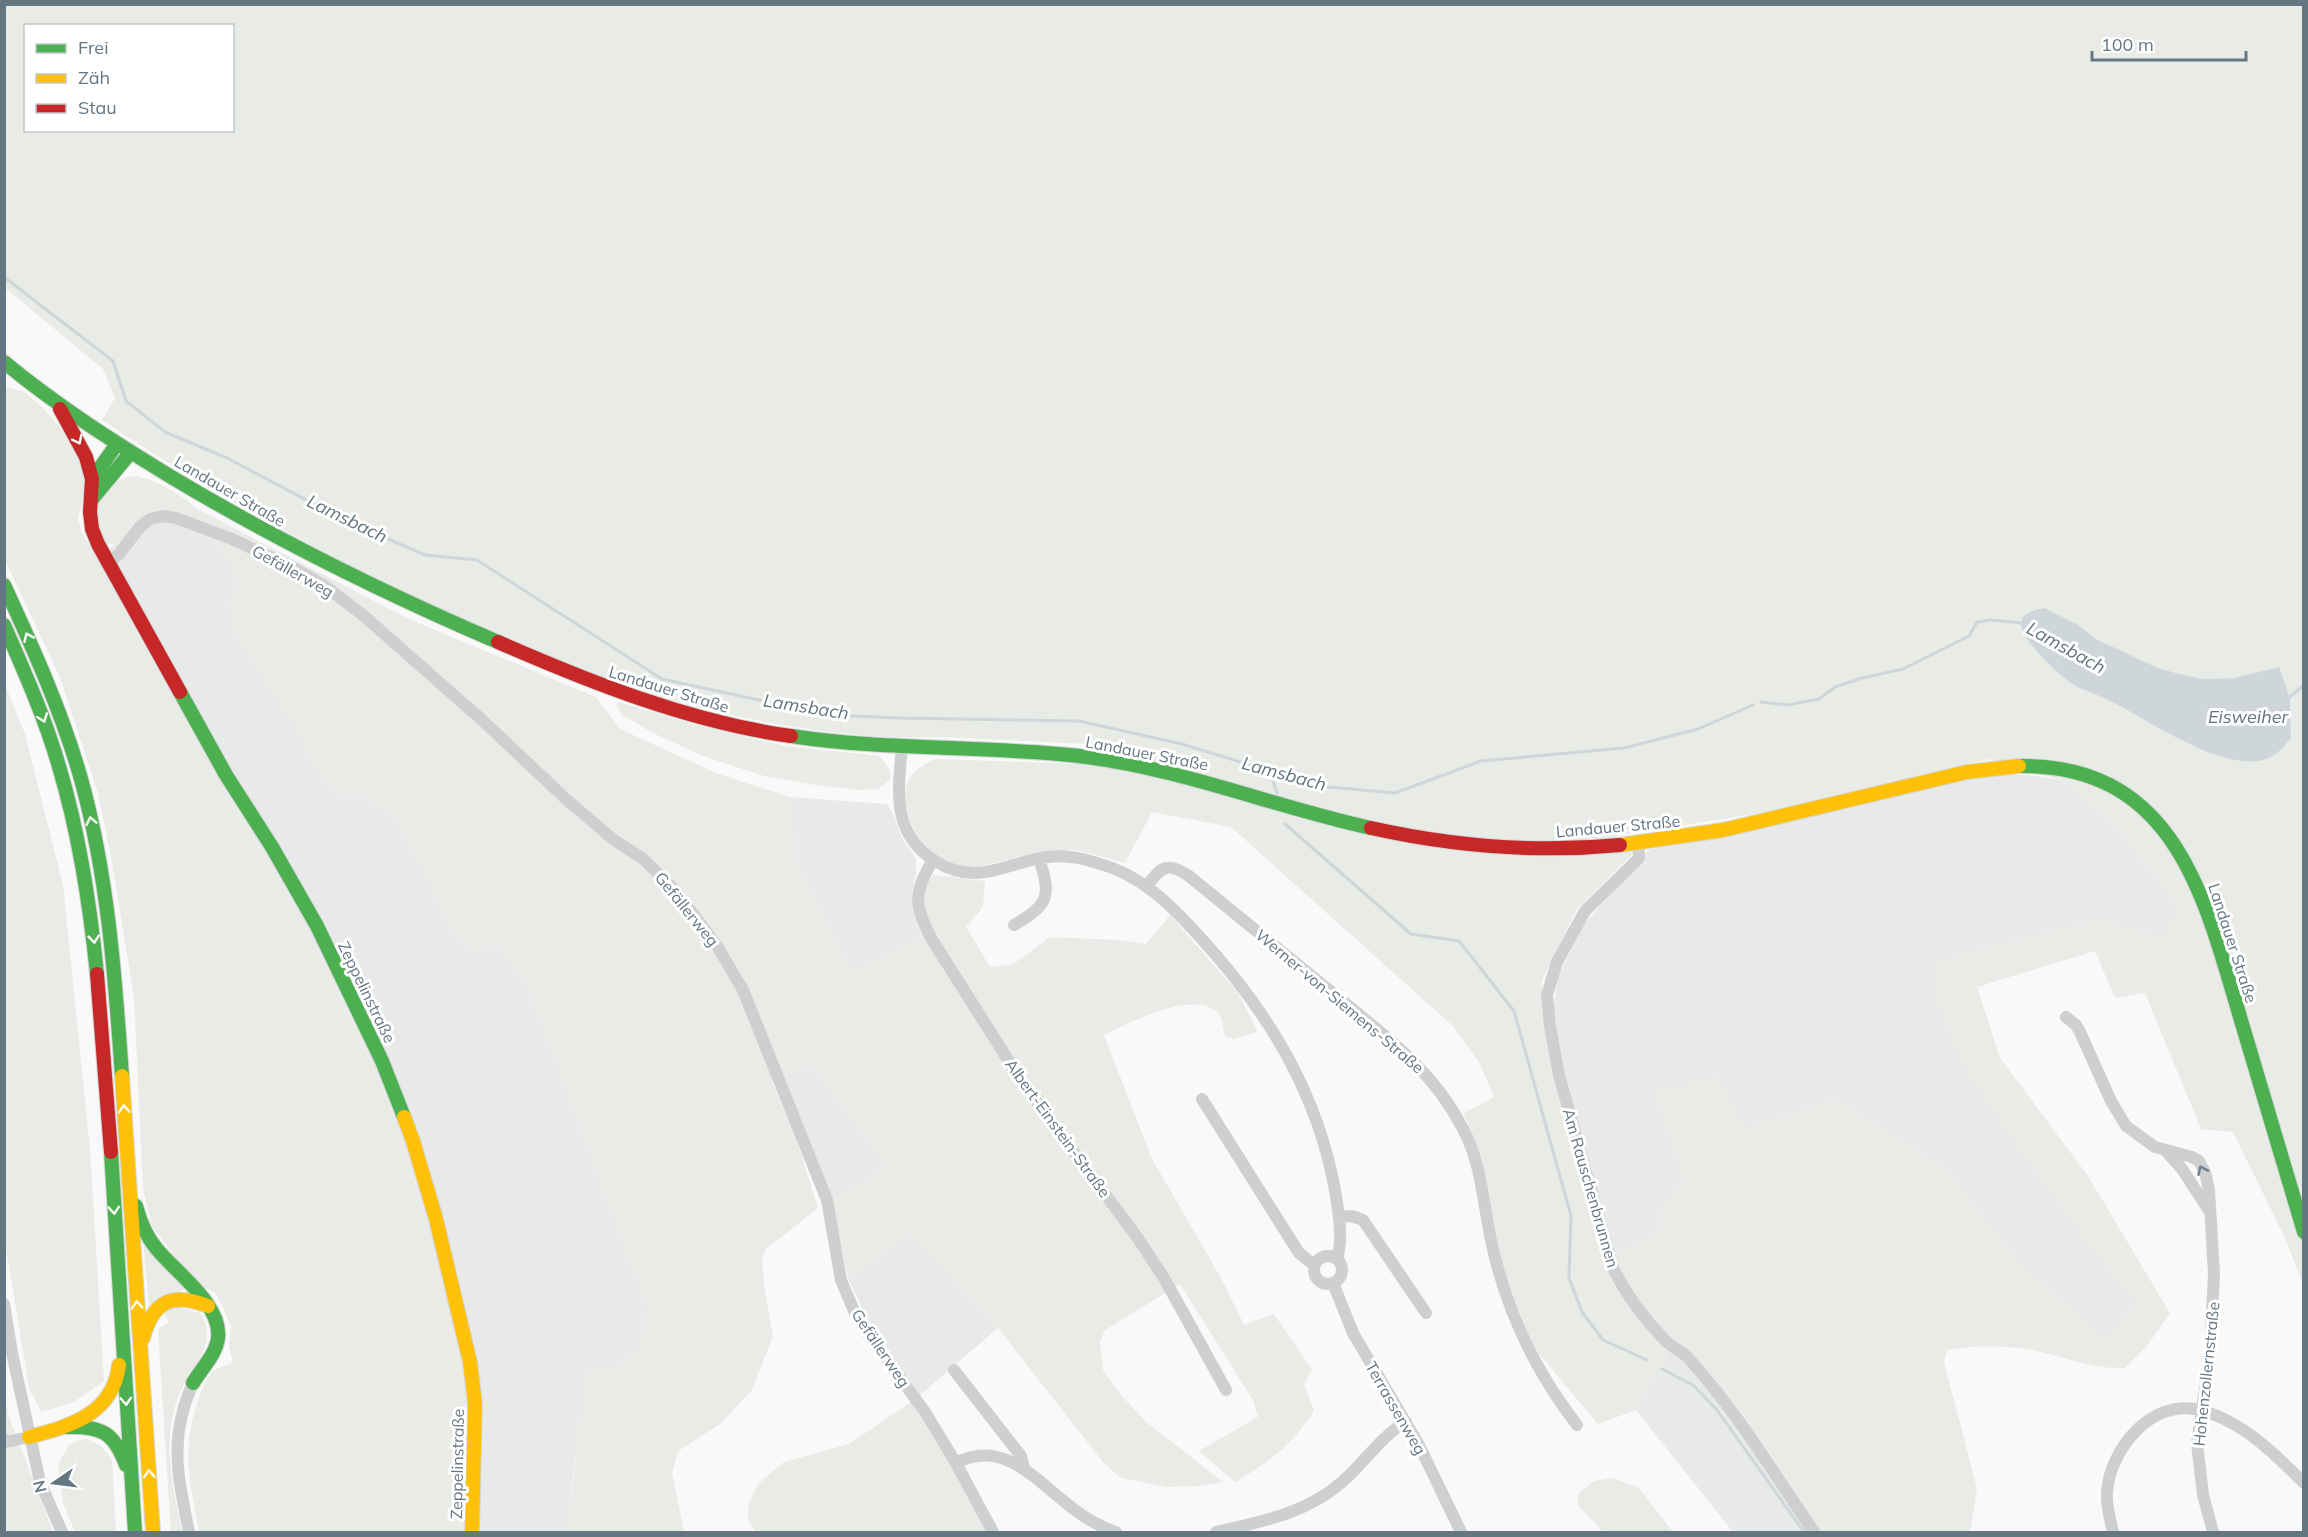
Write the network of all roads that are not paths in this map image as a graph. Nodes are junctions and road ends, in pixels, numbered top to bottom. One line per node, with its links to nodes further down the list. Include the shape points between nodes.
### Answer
1 (4, 362): 2 (main road, Landauer Straße)
2 (56, 403): 3 (main road, Landauer Straße); 5 (main road, Zeppelinstraße, one-way to 5, via 86,457)
3 (117, 444): 4 (main road, Landauer Straße); 5 (main road)
4 (131, 452): 6 (main road, via 101,486); 10 (main road, Landauer Straße, via 234,514 367,583 607,687 735,726 818,741)
5 (92, 479): 6 (main road, Zeppelinstraße)
6 (91, 505): 7 (main road, Zeppelinstraße, via 92,529)
7 (109, 563): 40 (street, Gefällerweg, via 140,526 163,516 232,539 325,586 676,891 717,946 742,990 827,1200 841,1280 854,1311 925,1412); 48 (main road, Zeppelinstraße, via 226,775 317,926 382,1061 413,1141 470,1362 475,1404)
8 (4, 585): 19 (main road, one-way to 8, via 112,948 92,823 59,712)
9 (4, 625): 29 (main road, one-way to 29, via 57,757 86,881 97,970)
10 (902, 747): 11 (main road, Landauer Straße, via 1069,755 1135,764 1362,826 1440,841 1567,849); 13 (street, via 898,796 902,820 909,835)
11 (1638, 843): 22 (main road, Landauer Straße, via 1717,831 2001,766 2058,768 2108,785 2149,814 2175,844 2207,907); 53 (street, Am Rauschenbrunnen, via 1639,858 1586,911 1550,981 1550,1027 1570,1116 1619,1281 1643,1317 1686,1355 1718,1394)
12 (1039, 859): 13 (street, via 980,873 949,868); 14 (street, via 1063,857 1097,862); 15 (street, via 1046,888 1044,901)
13 (933, 860): 33 (street, Albert-Einstein-Straße, via 919,886 917,901 931,938 1024,1085 1164,1278)
14 (1147, 886): 21 (street, via 1224,963 1276,1037 1315,1115); 36 (street, Werner-von-Siemens-Straße, via 1158,871 1168,867 1180,869 1410,1056 1432,1081 1463,1127 1476,1161 1498,1271 1515,1319 1541,1372)
15 (1014, 926)
16 (2066, 1017): 18 (street, Hohenzollernstraße, via 2080,1032 2126,1126 2141,1139)
17 (1202, 1100): 24 (street, via 1299,1253)
18 (2165, 1150): 20 (street, Hohenzollernstraße); 20 (street, Hohenzollernstraße, one-way to 18, via 2209,1190 2199,1161)
19 (128, 1168): 27 (main road, via 137,1211 152,1242); 30 (main road, one-way to 19)
20 (2211, 1214): 34 (street, Hohenzollernstraße, via 2213,1315)
21 (1339, 1217): 23 (street); 28 (street, via 1363,1220)
22 (2304, 1232)
23 (1337, 1259): 24 (street, via 1327,1256); 25 (street, via 1341,1275)
24 (1314, 1265): 25 (street, via 1316,1277)
25 (1333, 1283): 35 (street, Terrassenweg, via 1353,1333)
26 (4, 1304): 38 (street)
27 (208, 1306): 30 (main road, via 184,1298 158,1306 146,1326); 32 (main road, via 219,1336)
28 (1426, 1313)
29 (122, 1343): 37 (main road, via 118,1374 104,1404); 43 (main road, one-way to 43)
30 (141, 1363): 46 (main road, one-way to 30)
31 (954, 1370): 41 (street, via 1021,1456)
32 (193, 1383): 47 (street, via 177,1447 177,1472)
33 (1226, 1390)
34 (2201, 1410): 42 (street, via 2248,1433); 54 (street, via 2184,1407 2165,1413 2146,1422 2130,1438 2117,1460 2107,1491); 55 (street, Hohenzollernstraße, via 2198,1465)
35 (1406, 1422): 51 (street, via 1322,1498 1291,1513); 52 (street, Terrassenweg)
36 (1577, 1425)
37 (61, 1428): 38 (main road); 43 (main road, via 97,1427 109,1434 120,1447)
38 (29, 1437): 39 (street, via 5,1442); 44 (street, via 40,1482)
39 (4, 1439)
40 (956, 1464): 41 (street, via 974,1455 984,1455); 49 (street, Gefällerweg)
41 (1024, 1468): 50 (street, via 1090,1521)
42 (2304, 1483)
43 (132, 1489): 45 (main road)
44 (62, 1533)
45 (135, 1533)
46 (153, 1533)
47 (189, 1533)
48 (472, 1533)
49 (993, 1533)
50 (1116, 1533)
51 (1216, 1533)
52 (1461, 1533)
53 (1814, 1533)
54 (2113, 1533)
55 (2212, 1533)

